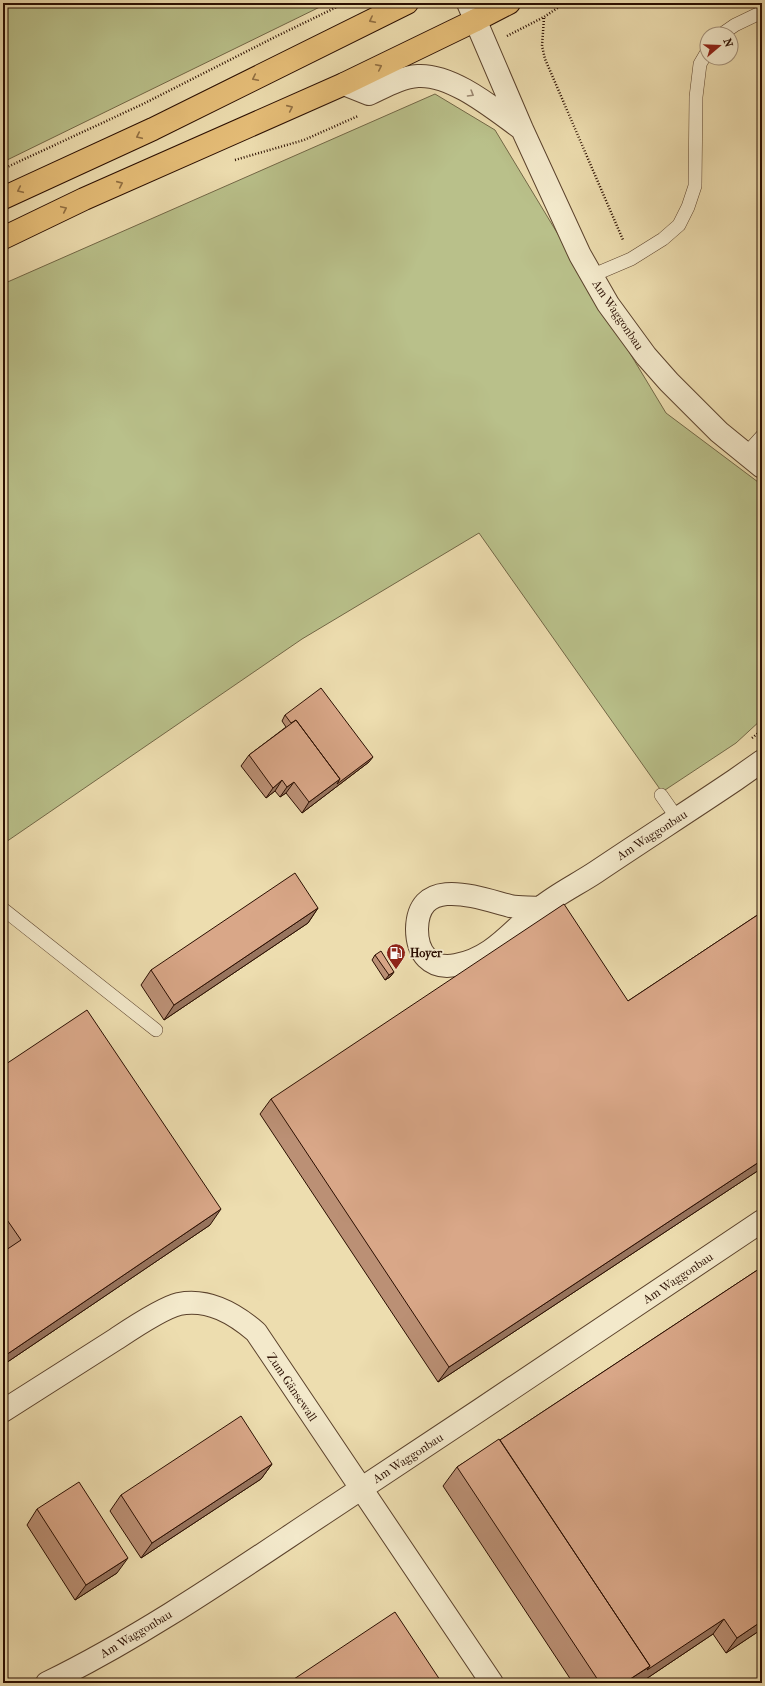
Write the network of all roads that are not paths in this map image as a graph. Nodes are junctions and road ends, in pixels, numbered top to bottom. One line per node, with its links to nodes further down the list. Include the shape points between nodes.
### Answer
1 (407, 3): 9 (main road, one-way to 9, via 153,129)
2 (509, 3): 3 (main road)
3 (472, 11): 7 (main road, one-way to 3); 8 (street, Am Waggonbau)
4 (762, 12): 5 (lane)
5 (734, 26)
6 (700, 66): 11 (lane, via 696,91 695,186 679,225 631,260)
7 (344, 84): 8 (street, one-way to 8, via 369,94 398,80 418,76 431,77 455,85); 10 (main road, one-way to 7, via 84,199)
8 (522, 129): 11 (street, Am Waggonbau)
9 (3, 198)
10 (3, 238)
11 (591, 276): 13 (street, Am Waggonbau, via 646,356 693,406)
12 (762, 436): 13 (lane)
13 (754, 461)
14 (762, 761): 16 (street, Am Waggonbau)
15 (661, 795): 16 (lane)
16 (677, 818): 17 (street, Am Waggonbau)
17 (540, 908): 17 (street, Am Waggonbau, via 511,906 469,895 441,894 429,900 418,921 420,948 425,957 434,964 457,965 497,947)
18 (3, 909): 19 (lane)
19 (156, 1030)
20 (762, 1221): 22 (street, Am Waggonbau)
21 (3, 1411): 22 (street, Zum Gänsewall, via 147,1319 179,1304 219,1307 240,1318 256,1332)
22 (361, 1488): 23 (street, Am Waggonbau, via 141,1632); 24 (street, Zum Gänsewall)
23 (47, 1683)
24 (492, 1683)

